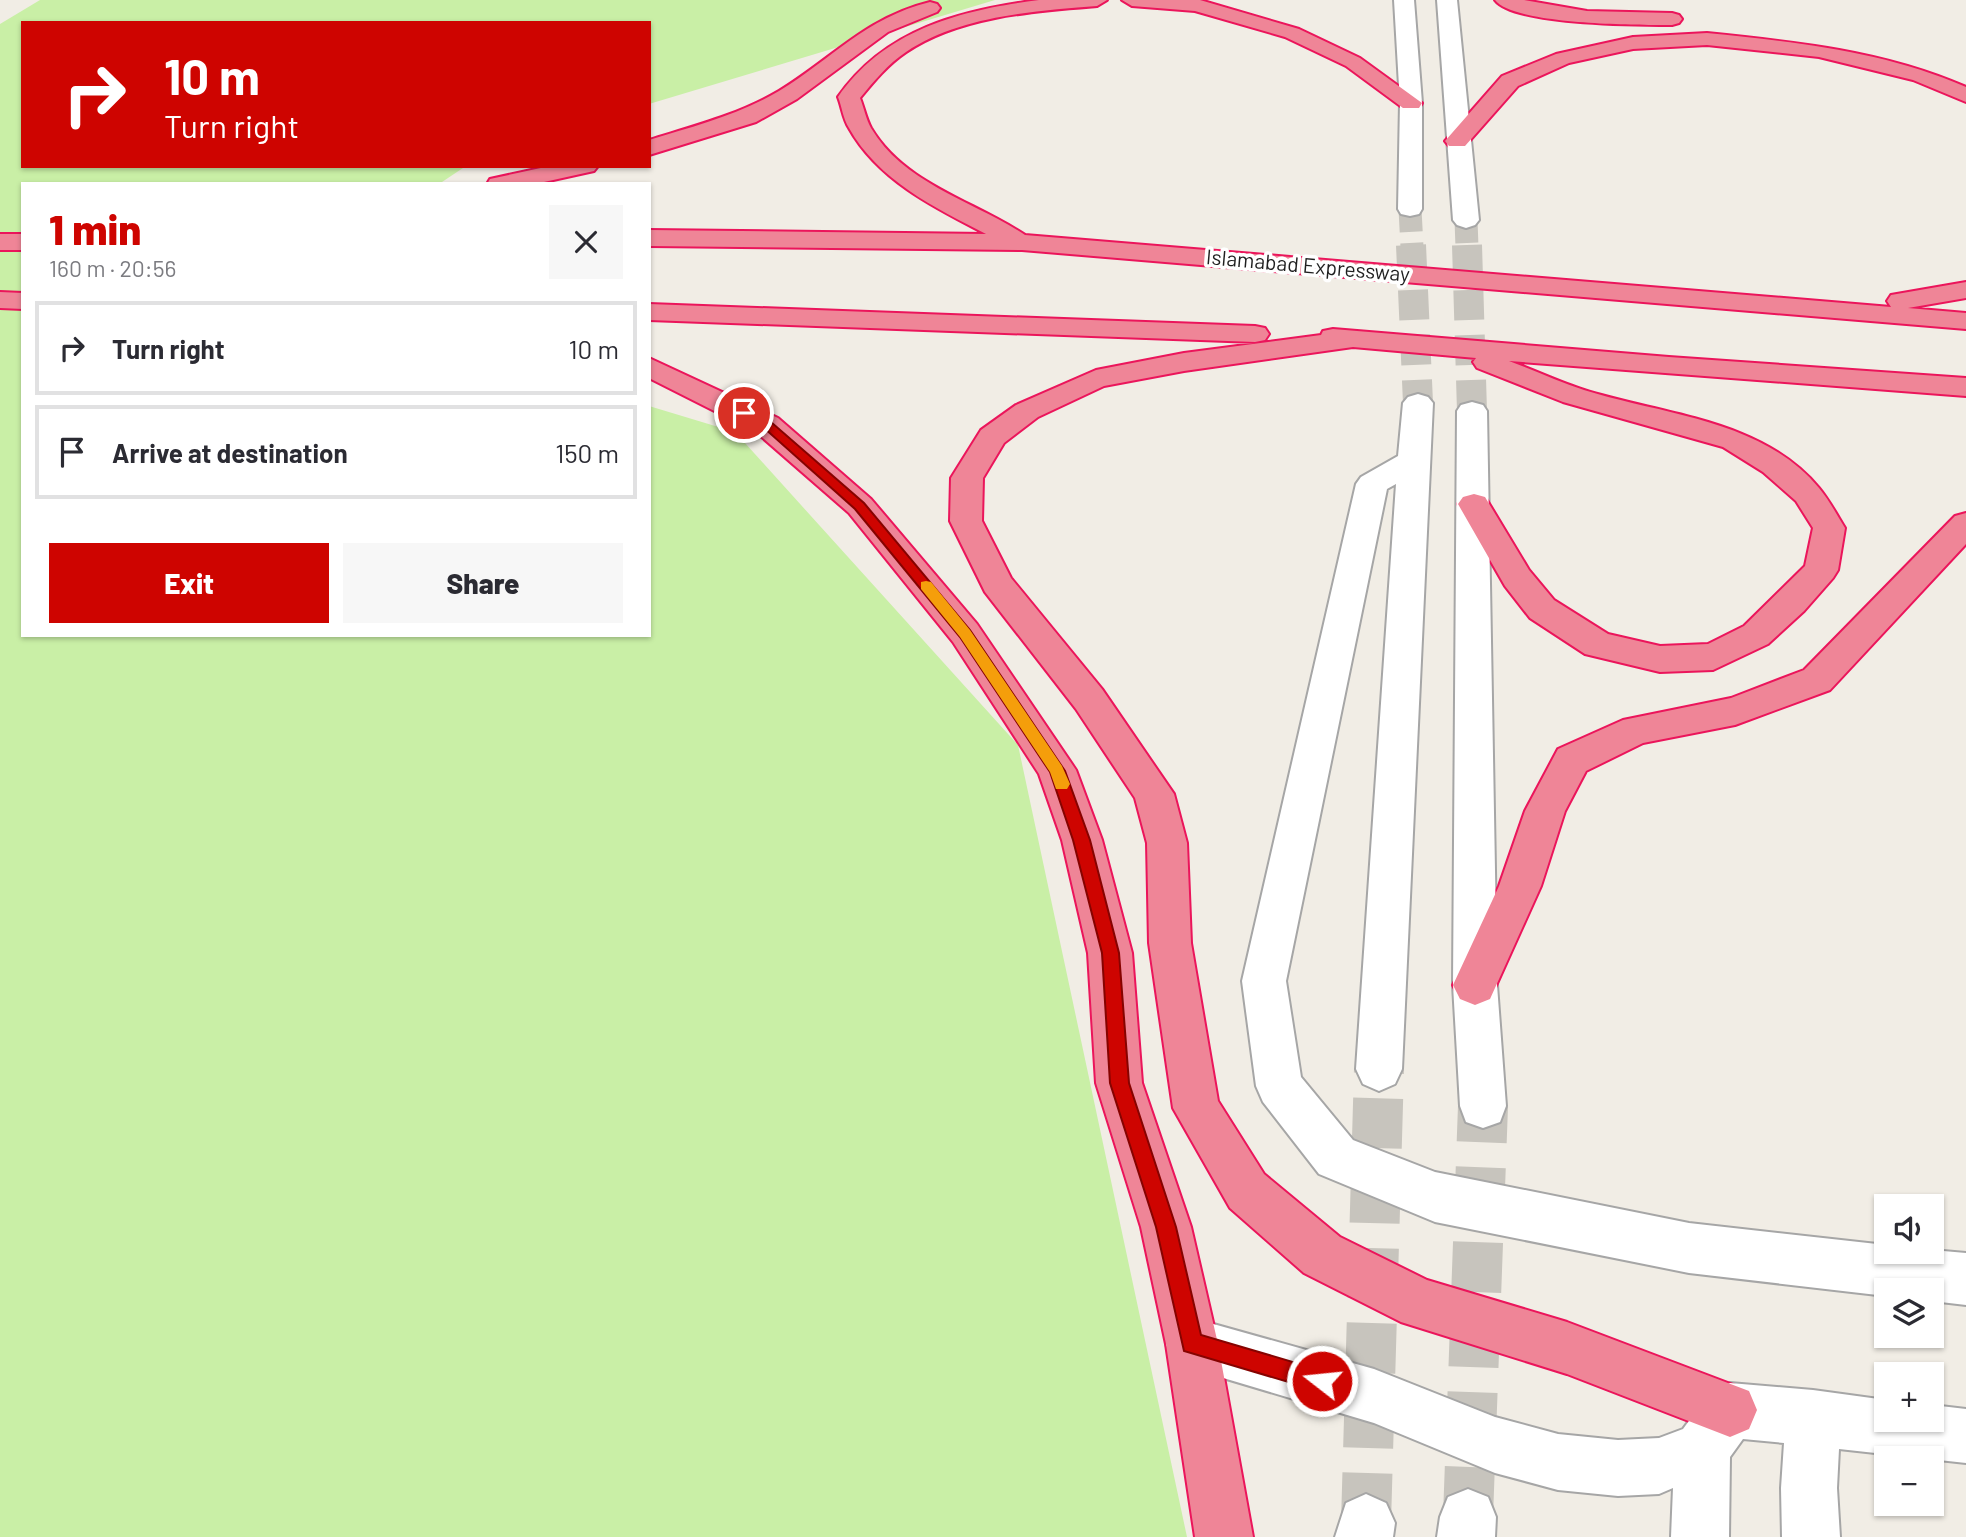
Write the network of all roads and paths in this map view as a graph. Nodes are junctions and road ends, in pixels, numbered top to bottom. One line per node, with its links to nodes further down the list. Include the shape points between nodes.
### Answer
1 (1097, 0): 21 (highway, via 1041,4 962,21 908,41 875,66 849,97 860,129 908,179)
2 (1132, 0): 13 (highway, via 1196,5 1292,33 1353,62)
3 (1404, 0): 13 (street)
4 (1447, 0): 14 (street)
5 (1505, 0): 7 (highway, via 1523,7 1612,18)
6 (946, 2): 15 (highway, via 881,28 789,94 748,117)
7 (1725, 21)
8 (1800, 29): 9 (highway)
9 (1825, 32)
10 (1863, 41): 11 (highway)
11 (1940, 62)
12 (1966, 95): 14 (highway, via 1920,75 1819,51 1707,39 1633,43 1563,58 1510,81)
13 (1410, 103): 18 (street)
14 (1457, 141): 19 (street)
15 (651, 147)
16 (576, 168): 17 (highway)
17 (509, 182)
18 (1410, 209)
19 (1466, 220)
20 (651, 239): 21 (highway, Islamabad Expressway)
21 (1021, 242): 25 (highway, Islamabad Expressway)
22 (1966, 290): 25 (highway)
23 (0, 300): 24 (highway)
24 (21, 301)
25 (1844, 311): 27 (highway, Islamabad Expressway)
26 (651, 312): 28 (highway)
27 (1966, 321)
28 (1359, 338): 29 (highway); 43 (highway, via 1096,379 1027,411 992,437 967,478 966,521 997,584 1089,699 1154,794 1167,843 1170,943 1196,1108 1247,1191 1322,1255 1419,1304 1567,1348)
29 (1449, 346): 31 (highway); 35 (highway, via 1573,396 1734,440 1774,465 1807,494 1829,528 1821,570 1756,635 1713,657 1660,659 1598,645 1542,610 1517,578)
30 (651, 368): 41 (highway, via 767,425 860,506 965,633 1057,771 1082,840 1111,953 1119,1083 1166,1227)
31 (1966, 387)
32 (1419, 403): 34 (street)
33 (1472, 411): 35 (street)
34 (1413, 461): 38 (street); 40 (street, via 1372,484 1297,819 1264,981 1279,1086 1336,1157 1435,1197 1689,1248)
35 (1474, 503): 37 (street)
36 (1966, 524): 37 (highway, via 1817,680 1735,710 1636,730 1572,760 1545,811 1520,886)
37 (1475, 985): 39 (street)
38 (1379, 1069)
39 (1483, 1106)
40 (1966, 1279)
41 (1192, 1343): 43 (street, via 1374,1396 1494,1445 1558,1462 1618,1468 1659,1466); 45 (highway)
42 (1813, 1417): 43 (street); 44 (street); 47 (street)
43 (1716, 1430): 46 (street)
44 (1966, 1436)
45 (1224, 1537)
46 (1700, 1537)
47 (1811, 1537)

